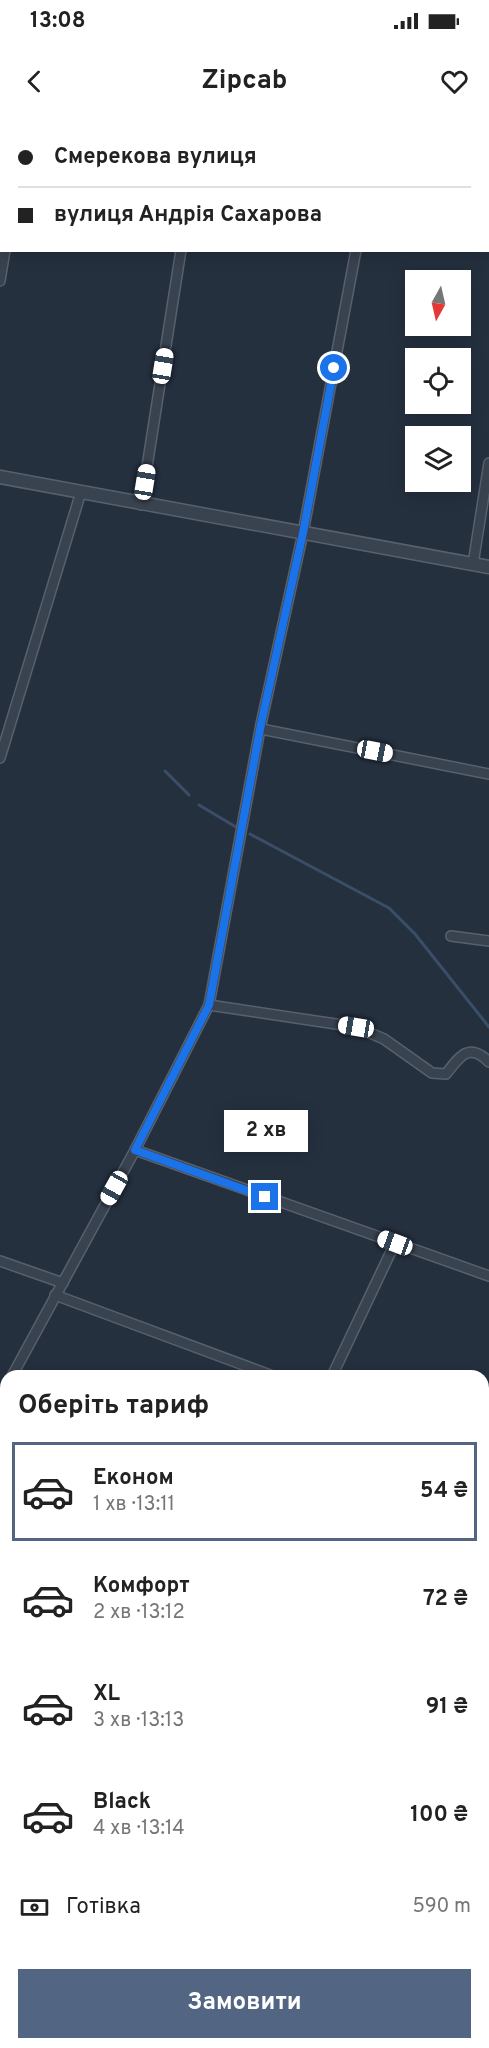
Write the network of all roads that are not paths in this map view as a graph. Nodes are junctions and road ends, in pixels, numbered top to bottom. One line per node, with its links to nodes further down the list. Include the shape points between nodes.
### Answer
1 (5, 252): 4 (street)
2 (181, 252): 8 (street)
3 (356, 252): 9 (street)
4 (0, 281)
5 (489, 463): 10 (street)
6 (0, 477): 7 (street)
7 (81, 492): 8 (street); 13 (street)
8 (141, 505): 9 (street)
9 (303, 533): 10 (street); 12 (street)
10 (473, 564): 11 (street)
11 (489, 567)
12 (261, 729): 14 (street); 17 (street)
13 (0, 758)
14 (489, 774)
15 (451, 936): 16 (street)
16 (489, 941)
17 (209, 1005): 18 (street, via 356,1027 384,1039 432,1073 446,1074 461,1055 470,1052); 19 (street)
18 (489, 1062)
19 (135, 1150): 20 (street); 23 (street)
20 (395, 1243): 22 (street); 27 (street)
21 (0, 1261): 23 (street)
22 (489, 1276)
23 (63, 1283): 24 (street)
24 (55, 1295): 25 (street); 26 (street)
25 (15, 1370)
26 (257, 1370)
27 (335, 1370)

